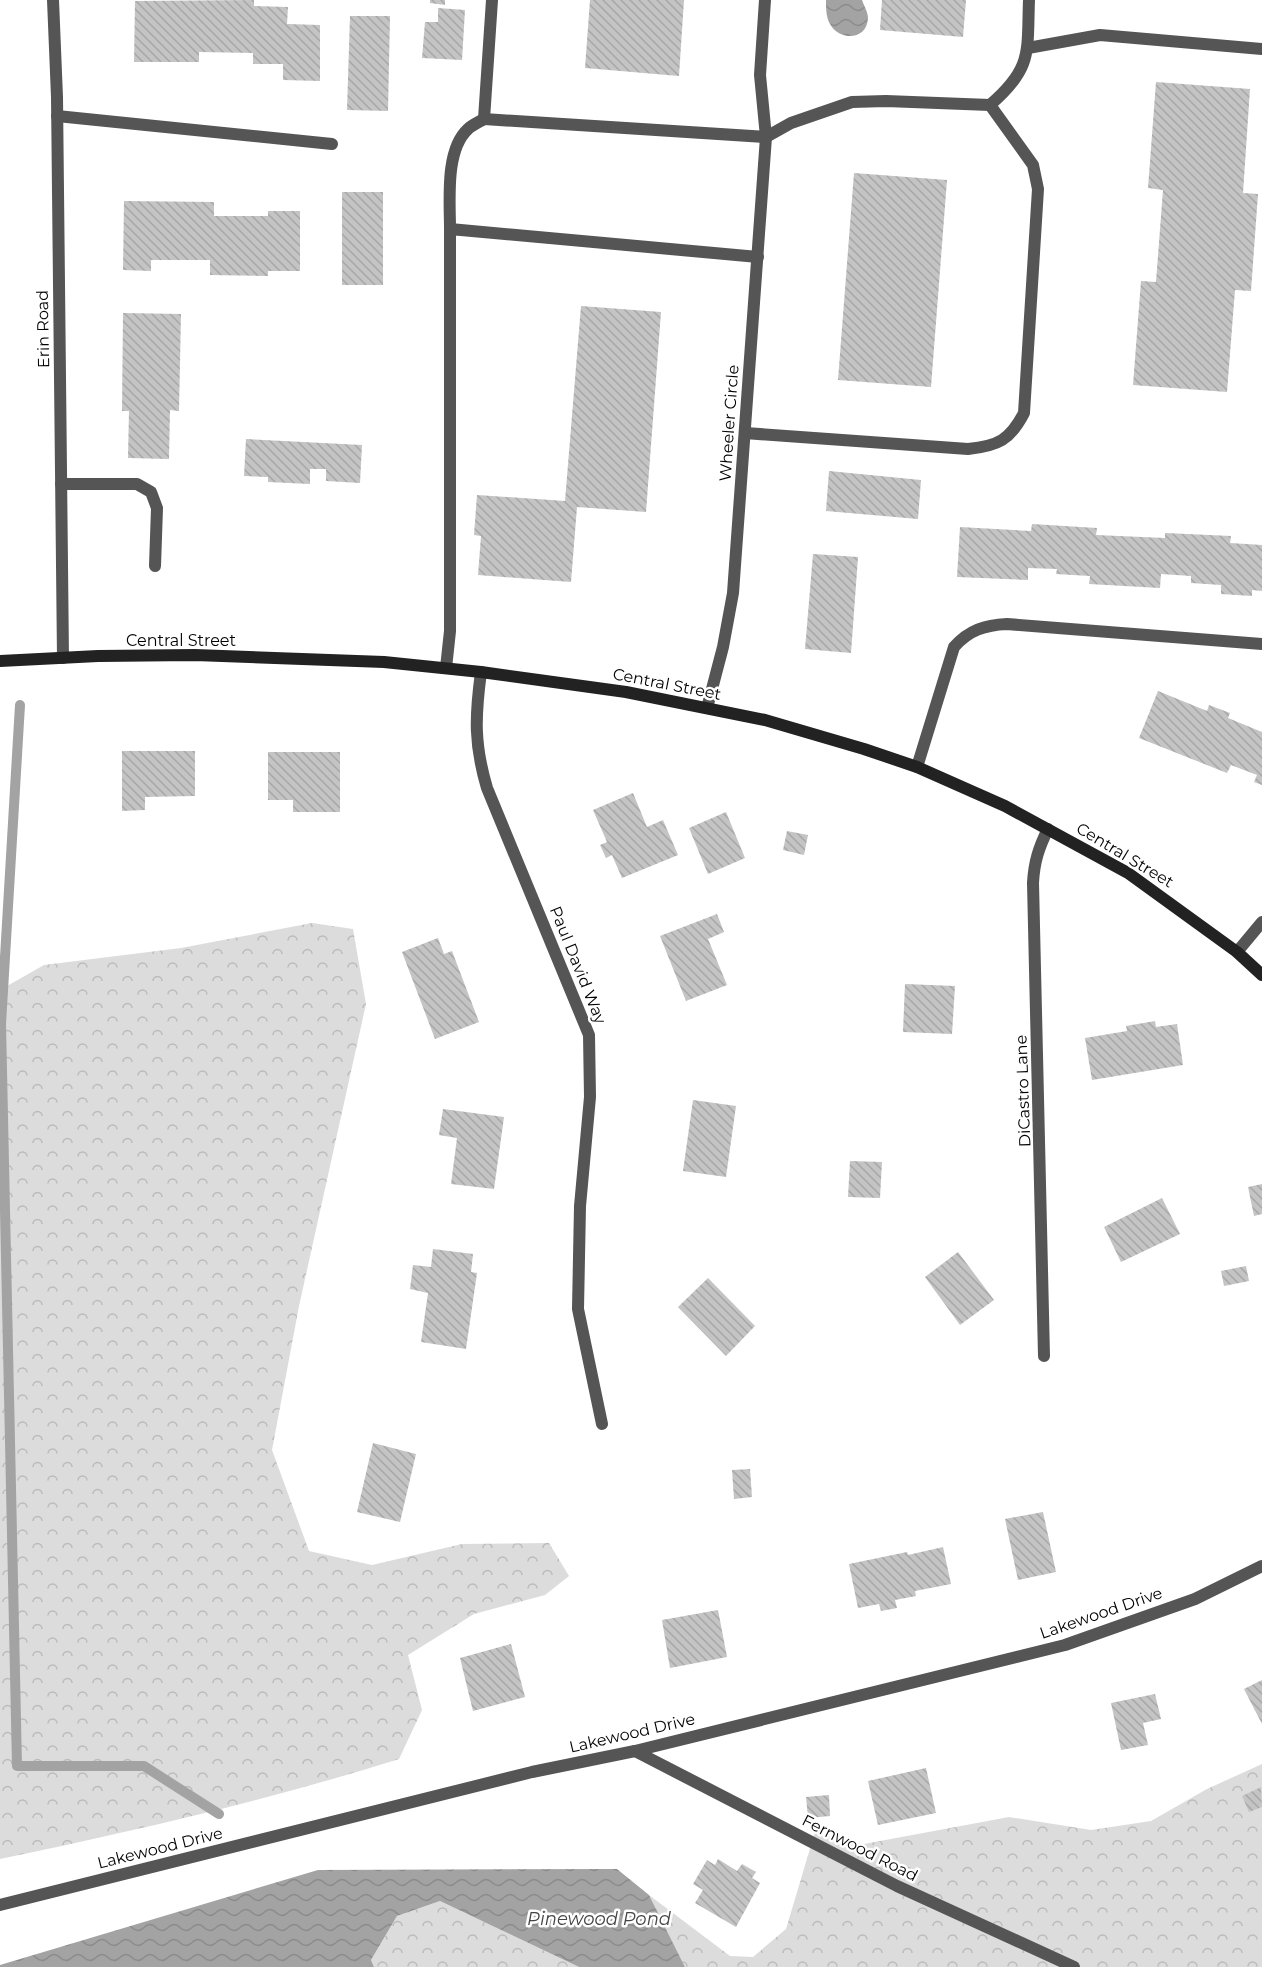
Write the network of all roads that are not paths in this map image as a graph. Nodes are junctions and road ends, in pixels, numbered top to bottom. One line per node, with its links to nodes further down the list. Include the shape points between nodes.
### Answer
1 (53, 0): 8 (street, Erin Road)
2 (492, 0): 9 (street)
3 (765, 0): 10 (street, Wheeler Circle, via 760,75)
4 (1029, 0): 5 (street)
5 (1028, 48): 6 (street, via 1100,35); 7 (street, via 1014,81)
6 (1262, 49)
7 (990, 105): 10 (street, via 852,102 791,123); 14 (street, via 1033,165 1038,189 1024,413 1015,429 1004,440 987,447 968,448)
8 (57, 116): 11 (street); 15 (street, Erin Road)
9 (484, 119): 10 (street); 12 (street, via 468,129 456,148 450,180)
10 (766, 137): 13 (street, Wheeler Circle)
11 (332, 144)
12 (450, 228): 13 (street); 20 (street, via 450,631)
13 (758, 257): 14 (street, Wheeler Circle)
14 (745, 433): 22 (street, Wheeler Circle, via 733,593)
15 (61, 484): 16 (street, via 137,484 151,492 157,508); 18 (street, Erin Road)
16 (155, 566)
17 (1262, 644): 23 (street, via 1007,624 973,630 954,646)
18 (63, 658): 19 (main road, Central Street); 20 (main road, Central Street, via 248,656)
19 (0, 661)
20 (446, 668): 21 (main road, Central Street)
21 (481, 672): 22 (main road, Central Street, via 626,692); 29 (street, Paul David Way, via 475,724 484,778 589,1035 590,1097 580,1206 578,1309)
22 (707, 708): 23 (main road, Central Street, via 816,734)
23 (917, 767): 24 (main road, Central Street)
24 (1048, 829): 26 (main road, Central Street, via 1128,873); 28 (street, DiCastro Lane, via 1038,850 1033,883)
25 (1262, 922): 26 (street)
26 (1237, 952): 27 (main road, Central Street)
27 (1262, 975)
28 (1044, 1356)
29 (603, 1424)
30 (1262, 1566): 31 (street, Lakewood Drive, via 1195,1599 1065,1645)
31 (635, 1751): 32 (street, Lakewood Drive, via 532,1772); 33 (street, Fernwood Road, via 897,1886)
32 (0, 1905)
33 (1074, 1967)

